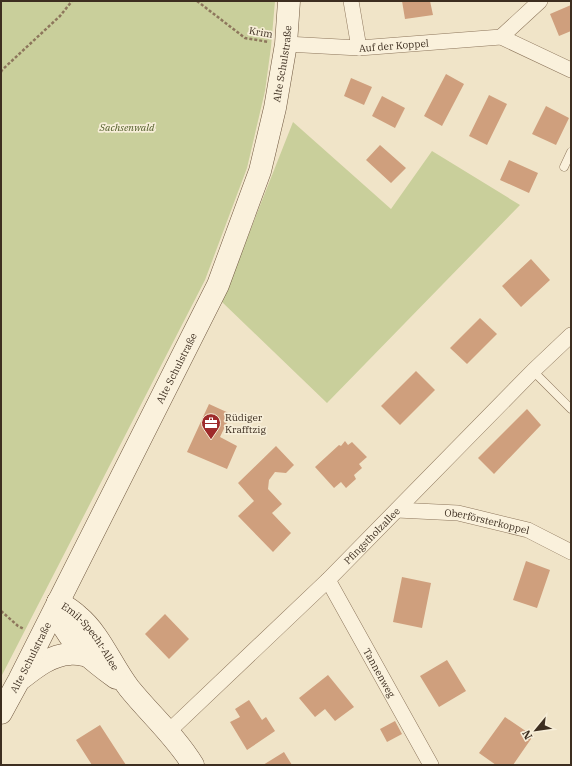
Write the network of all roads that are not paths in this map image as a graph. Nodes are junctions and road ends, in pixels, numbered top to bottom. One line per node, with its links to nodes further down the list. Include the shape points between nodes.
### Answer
1 (289, 1): 5 (main road, Alte Schulstraße)
2 (351, 1): 6 (street)
3 (540, 1): 4 (street)
4 (501, 37): 6 (street, Auf der Koppel); 7 (street, Auf der Koppel)
5 (286, 44): 6 (street, Auf der Koppel); 16 (main road, Alte Schulstraße, via 275,108 260,171 218,284)
6 (359, 48)
7 (571, 70)
8 (571, 152): 9 (lane)
9 (564, 167)
10 (571, 335): 11 (street, Pfingstholzallee)
11 (533, 371): 12 (lane); 13 (street, Pfingstholzallee)
12 (571, 409)
13 (397, 510): 14 (street, Oberförsterkoppel, via 458,512 528,530); 15 (street, Pfingstholzallee)
14 (571, 552)
15 (328, 580): 21 (street, Pfingstholzallee); 23 (street, Tannenweg)
16 (58, 602): 17 (main road, Emil-Specht-Allee, via 61,621 66,631); 18 (main road, Alte Schulstraße); 19 (main road, Emil-Specht-Allee, via 69,608 87,625)
17 (89, 656): 18 (main road, Emil-Specht-Allee, via 71,654 54,658 40,664); 19 (main road, Emil-Specht-Allee)
18 (19, 680): 20 (main road, Alte Schulstraße)
19 (128, 687): 21 (main road, Emil-Specht-Allee)
20 (1, 713)
21 (168, 732): 22 (main road, Emil-Specht-Allee)
22 (193, 765)
23 (431, 765)

